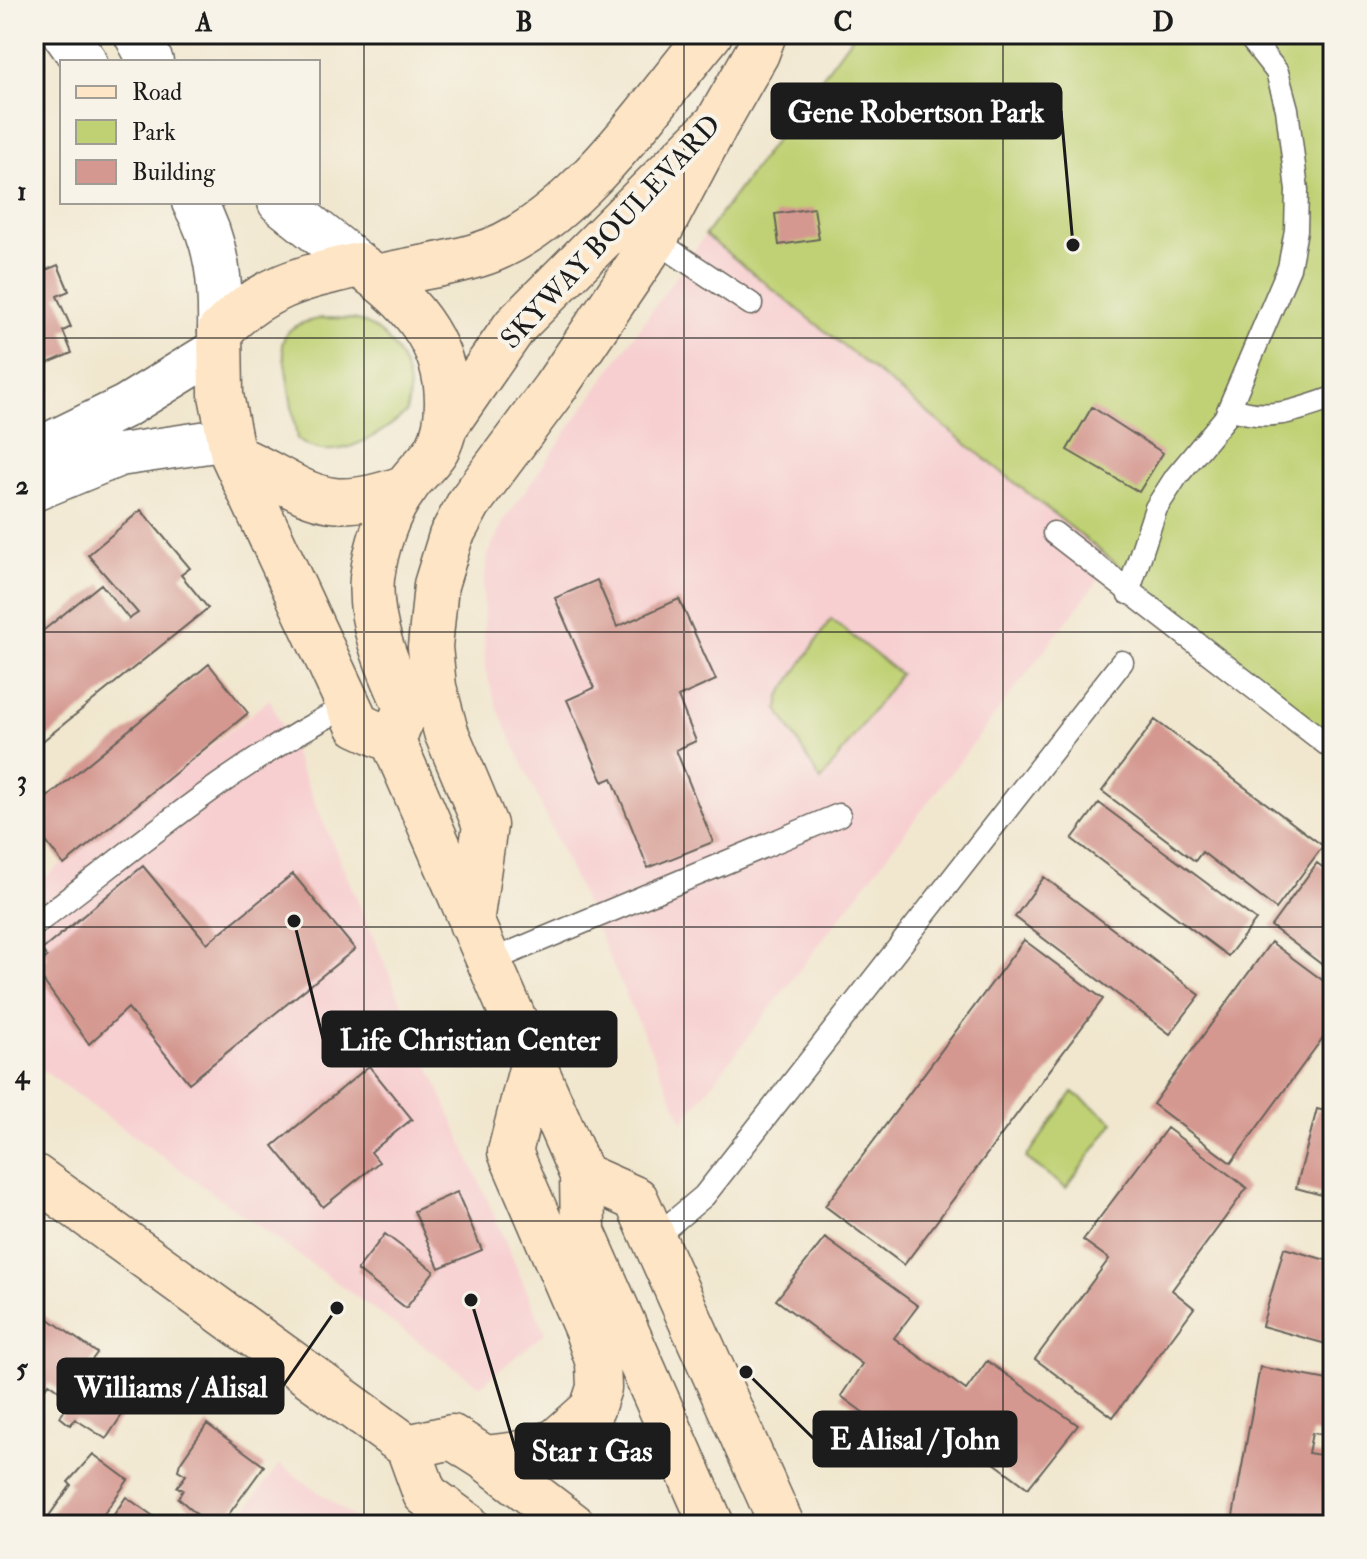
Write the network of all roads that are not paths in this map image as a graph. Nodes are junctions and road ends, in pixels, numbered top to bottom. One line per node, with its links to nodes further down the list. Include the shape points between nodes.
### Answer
1 (65, 34): 6 (street)
2 (136, 34): 7 (street)
3 (710, 34): 12 (main road, SKYWAY BOULEVARD, via 603,165 524,234 478,255)
4 (764, 34): 8 (main road, SKYWAY BOULEVARD)
5 (1247, 34): 16 (lane, via 1277,72 1284,97 1294,151 1296,230 1275,306)
6 (84, 60)
7 (150, 60)
8 (717, 123): 11 (main road); 17 (main road, SKYWAY BOULEVARD, via 515,326)
9 (195, 204): 14 (street, via 218,268)
10 (283, 204): 12 (street)
11 (655, 240): 13 (lane); 30 (main road, via 469,503 451,536 436,585 430,647 434,687 446,732 485,825)
12 (368, 271): 14 (main road, SKYWAY BOULEVARD, via 293,281 266,293); 17 (main road, via 420,318 436,343 447,379)
13 (751, 304)
14 (220, 340): 18 (main road, via 221,395); 19 (street, via 126,406)
15 (1333, 398): 16 (lane, via 1273,417)
16 (1230, 408): 23 (lane, via 1166,490 1148,526)
17 (447, 424): 20 (main road, via 424,469)
18 (231, 448): 20 (main road, via 311,496 367,501); 21 (street, via 119,455); 25 (main road)
19 (34, 451)
20 (406, 487): 26 (main road, via 383,530 372,586 378,633 406,707)
21 (34, 490)
22 (1054, 533): 23 (lane)
23 (1128, 593): 27 (lane)
24 (1122, 662): 34 (lane, via 704,1196)
25 (348, 706): 26 (main road, via 358,725); 29 (lane, via 254,759)
26 (393, 741): 30 (main road)
27 (1333, 749)
28 (839, 815): 30 (lane)
29 (34, 925)
30 (479, 942): 31 (main road)
31 (532, 1065): 32 (main road); 36 (main road, via 510,1152 587,1331 598,1363 599,1388 592,1409 556,1441)
32 (582, 1175): 34 (main road, via 636,1199); 39 (main road, via 583,1232)
33 (34, 1176): 35 (main road)
34 (654, 1238): 40 (main road)
35 (408, 1447): 36 (main road, via 452,1437); 37 (main road, via 425,1494)
36 (485, 1458): 38 (main road)
37 (467, 1525)
38 (573, 1525)
39 (712, 1525)
40 (782, 1525)

